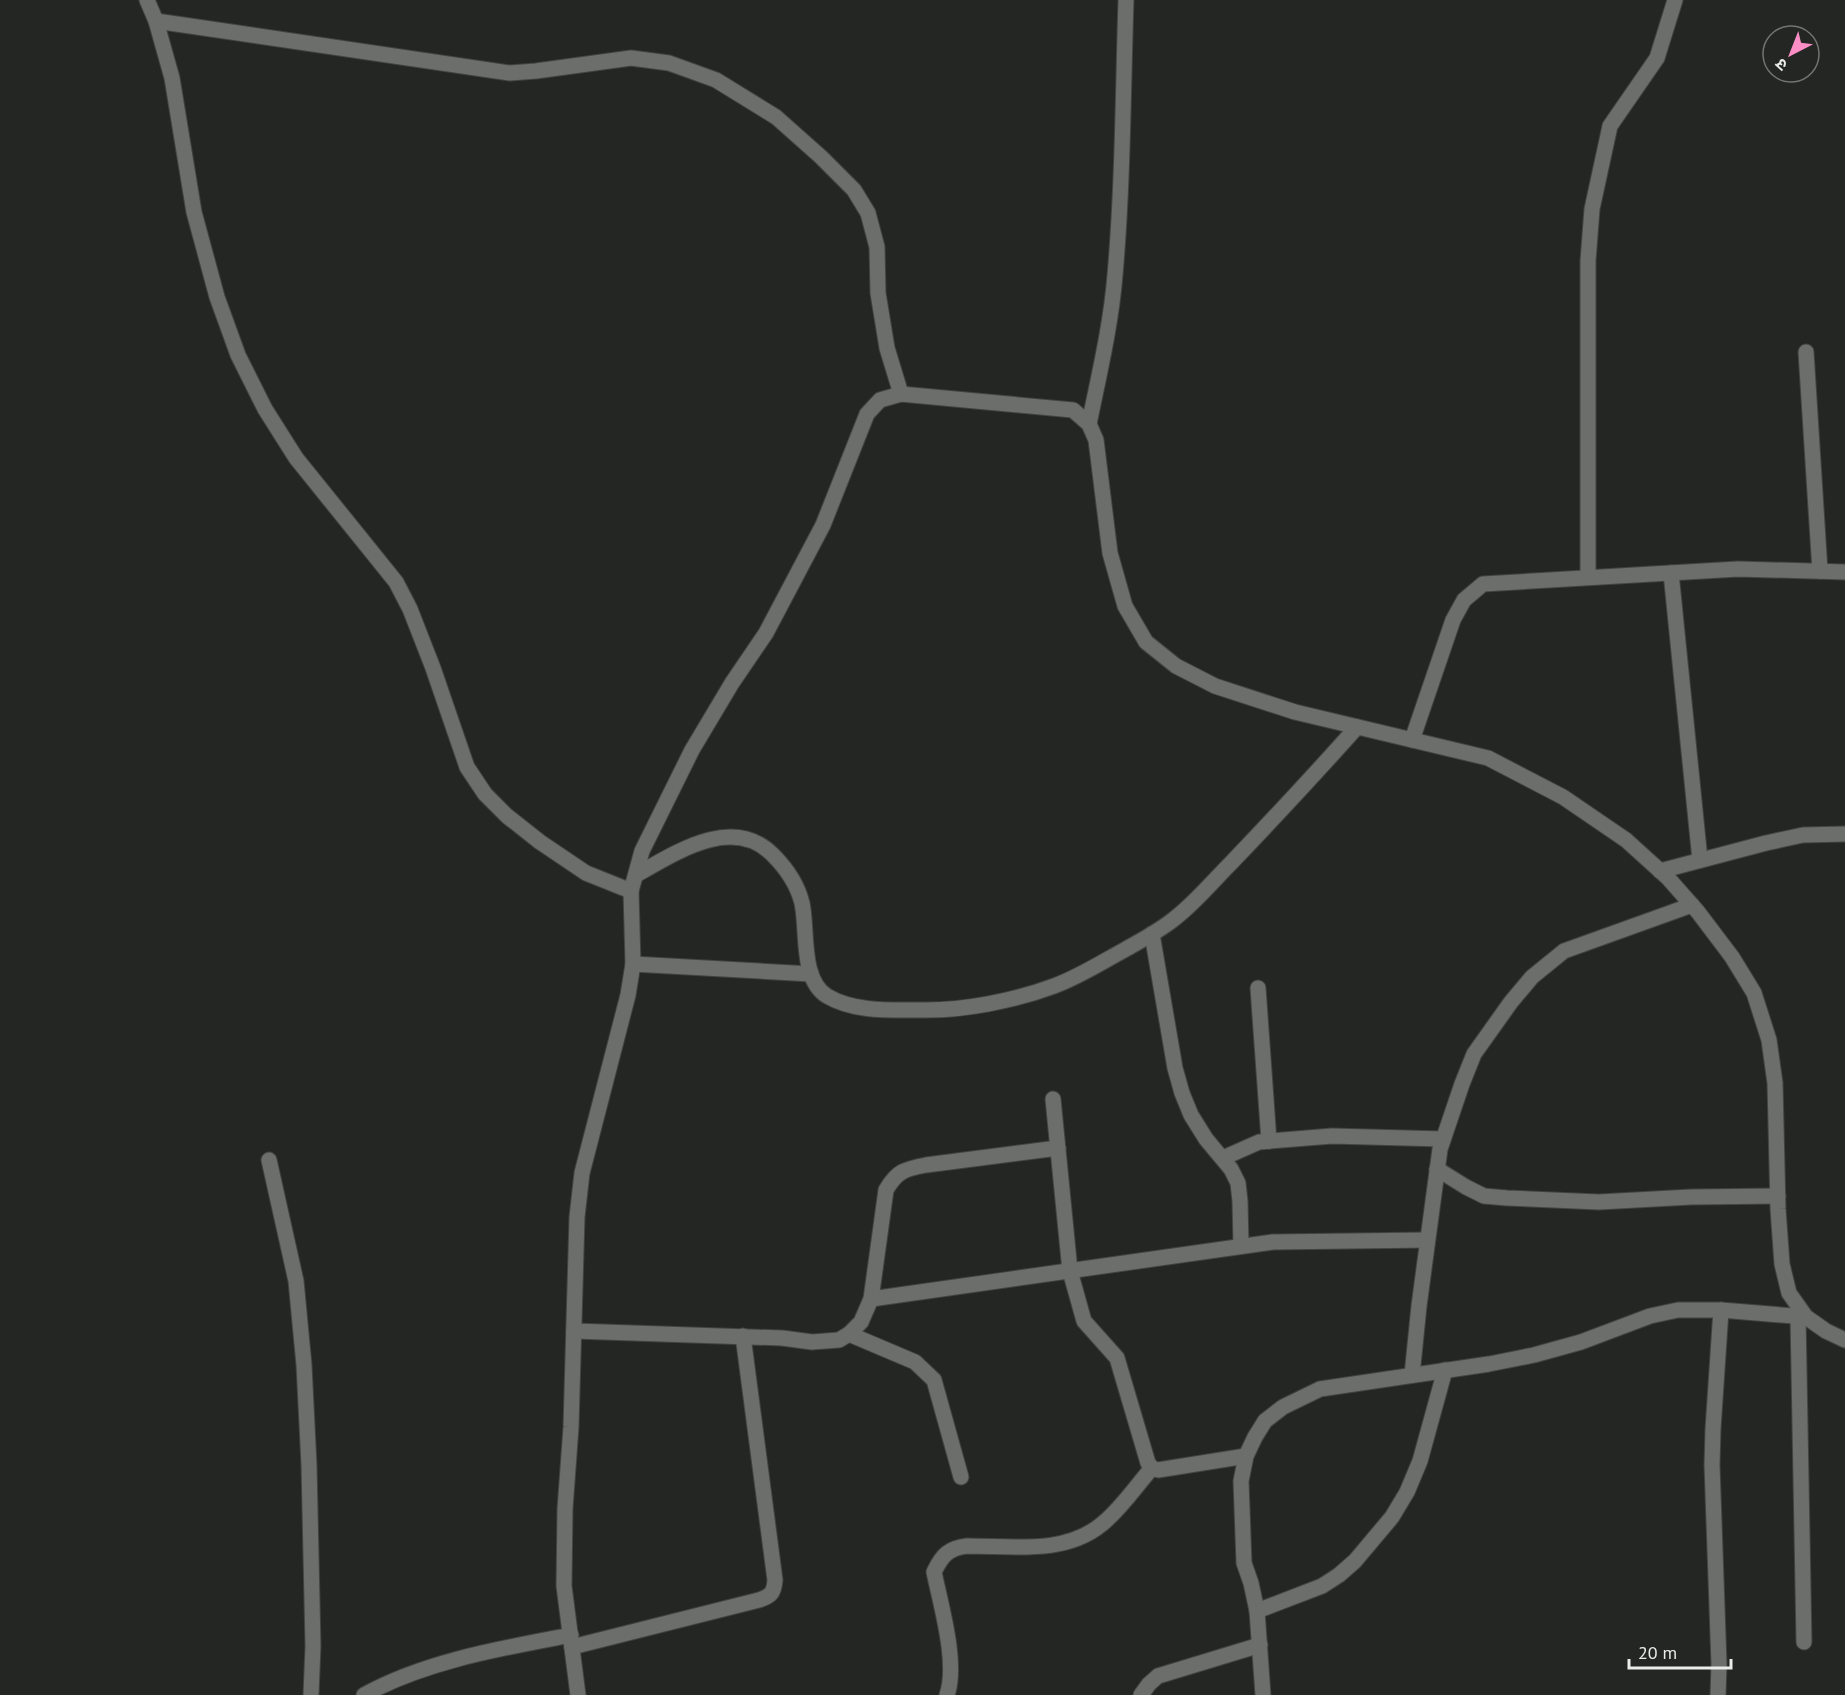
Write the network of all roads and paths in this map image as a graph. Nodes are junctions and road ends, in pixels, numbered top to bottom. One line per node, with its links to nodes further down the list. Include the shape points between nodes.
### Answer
1 (147, 0): 4 (street)
2 (1126, 0): 7 (street, via 1115,276)
3 (1675, 0): 11 (street, via 1658,58 1610,126 1592,209 1588,261)
4 (156, 21): 6 (street, via 510,73 630,58 669,63 716,80 777,117 854,190 868,213 877,247 878,293 887,348); 18 (street, via 172,78 194,213 217,297 238,355 265,409 296,458 396,582 430,658 466,767 485,794 540,842 586,873)
5 (1806, 352): 8 (street)
6 (901, 393): 7 (street, via 1073,410); 17 (street, via 880,400 867,414 818,535 766,633 692,750 642,851)
7 (1089, 424): 12 (street, via 1096,440 1110,553 1125,606 1146,642 1176,666 1215,686)
8 (1820, 571): 9 (street); 10 (street, via 1738,569)
9 (1845, 572)
10 (1671, 573): 11 (street); 15 (street)
11 (1588, 578): 13 (street, via 1483,584 1464,600 1453,620)
12 (1357, 727): 13 (street); 20 (street, via 1204,891)
13 (1412, 740): 16 (street, via 1488,758 1563,796 1626,840)
14 (1845, 834): 15 (street, via 1803,836)
15 (1700, 860): 16 (street)
16 (1660, 871): 19 (street)
17 (636, 875): 18 (street); 22 (street, via 688,846 706,841 746,838 766,848 793,878 802,903)
18 (631, 891): 21 (street)
19 (1692, 905): 25 (street, via 1564,951 1532,977 1474,1054); 31 (street, via 1754,993 1769,1040 1775,1083)
20 (1152, 934): 22 (street, via 1054,986 994,1003 937,1011 877,1010 848,1005 826,995); 28 (street, via 1182,1093 1206,1139)
21 (633, 964): 22 (street); 38 (street, via 582,1173)
22 (811, 974)
23 (1258, 988): 26 (street)
24 (1053, 1099): 27 (street)
25 (1443, 1139): 26 (street, via 1332,1136); 30 (street)
26 (1269, 1142): 28 (street, via 1259,1142)
27 (1058, 1148): 34 (street); 35 (street, via 926,1165 905,1169 893,1178 886,1190)
28 (1223, 1158): 33 (street, via 1238,1183)
29 (269, 1160): 51 (street, via 296,1281 304,1365 310,1477)
30 (1437, 1169): 31 (street, via 1484,1196 1507,1198 1599,1202); 32 (street)
31 (1778, 1196): 37 (street, via 1782,1264 1789,1293)
32 (1427, 1240): 33 (street); 43 (street)
33 (1241, 1246): 34 (street)
34 (1071, 1271): 35 (street); 45 (street, via 1084,1321 1117,1358 1141,1444)
35 (871, 1299): 39 (street, via 861,1322)
36 (1721, 1310): 37 (street); 42 (street, via 1678,1310 1650,1316 1534,1355); 57 (street, via 1712,1465)
37 (1802, 1316): 41 (street); 49 (street)
38 (574, 1331): 40 (street); 48 (street, via 564,1586)
39 (849, 1334): 40 (street, via 839,1340 812,1342); 46 (street, via 915,1362 934,1380)
40 (743, 1336): 48 (street, via 774,1591 759,1600)
41 (1845, 1340)
42 (1445, 1371): 43 (street); 47 (street, via 1420,1461 1392,1517 1339,1575 1322,1586)
43 (1412, 1375): 44 (street, via 1320,1389 1283,1407 1265,1421)
44 (1246, 1456): 45 (street); 47 (street, via 1241,1481 1242,1545)
45 (1152, 1468): 54 (street, via 1092,1532 1064,1543 1038,1547 967,1546 946,1552 934,1572 952,1658)
46 (961, 1477)
47 (1257, 1611): 50 (street)
48 (571, 1641): 52 (street, via 505,1647 438,1665); 53 (street)
49 (1804, 1642)
50 (1260, 1645): 55 (street, via 1158,1676); 56 (street)
51 (311, 1695)
52 (364, 1695)
53 (578, 1695)
54 (947, 1695)
55 (1141, 1695)
56 (1263, 1695)
57 (1718, 1695)

